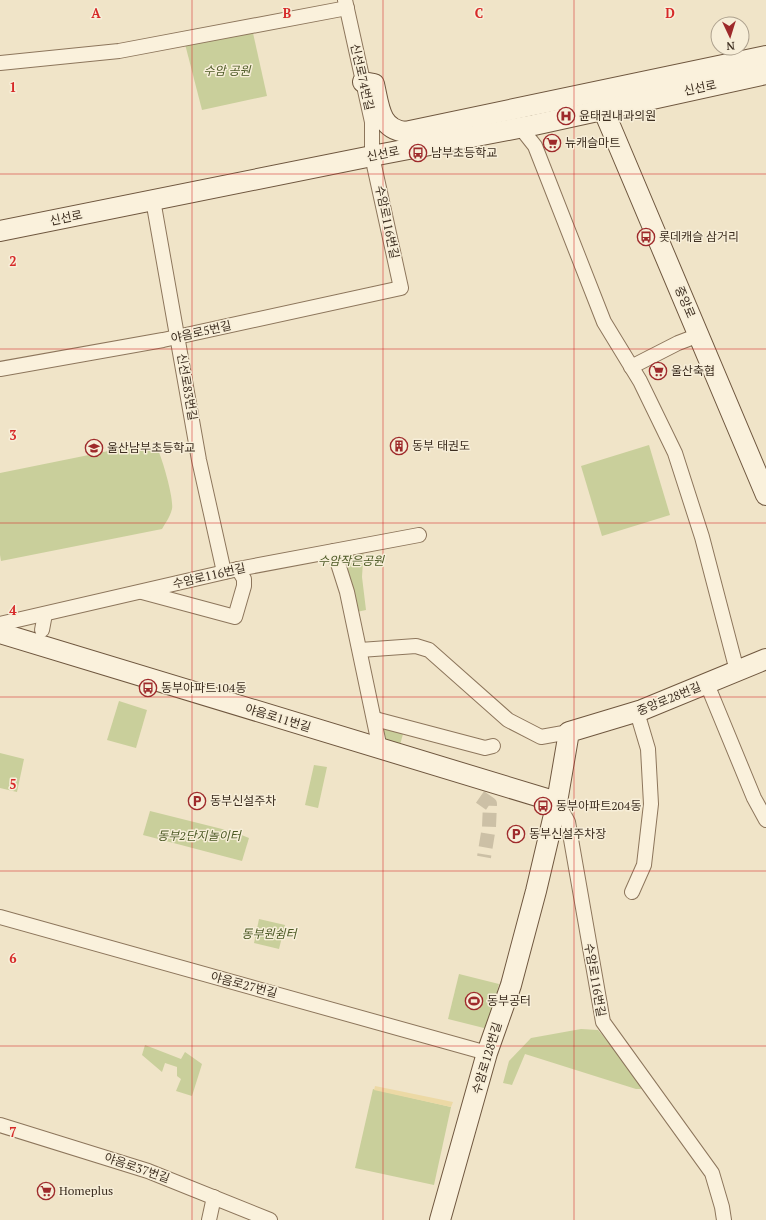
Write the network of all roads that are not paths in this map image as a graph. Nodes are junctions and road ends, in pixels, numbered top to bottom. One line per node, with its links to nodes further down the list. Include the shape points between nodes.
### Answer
1 (346, 4): 3 (street, via 119,51); 5 (street, 신선로74번길)
2 (766, 56): 6 (street, 신선로)
3 (0, 63)
4 (766, 74): 6 (street, 신선로)
5 (363, 82): 8 (street, 신선로, via 374,84 381,116 388,126 396,131); 9 (street, 신선로74번길, via 372,122)
6 (599, 101): 7 (street, 신선로); 8 (street, 신선로); 13 (street, 중앙로)
7 (520, 127): 9 (street, 신선로); 15 (street, via 534,146 604,322)
8 (411, 131): 9 (street)
9 (372, 156): 10 (street, 신선로); 12 (street, 수암로116번길)
10 (153, 200): 11 (street, 신선로); 14 (street, 신선로83번길)
11 (0, 231)
12 (401, 288): 14 (street, 야음로5번길)
13 (699, 335): 15 (street); 17 (street, 중앙로)
14 (178, 337): 16 (street, 야음로5번길); 22 (street, 신선로83번길, via 208,503)
15 (631, 367): 32 (street, via 675,453 702,537)
16 (0, 369)
17 (758, 452): 18 (street, 중앙로)
18 (766, 495)
19 (420, 535): 20 (street, 수암로116번길)
20 (334, 551): 21 (street, 수암로116번길); 30 (street, via 347,592)
21 (238, 569): 22 (street, 수암로116번길); 25 (street, via 244,579 244,586 235,617)
22 (224, 572): 23 (street, 수암로116번길)
23 (171, 584): 24 (street, 수암로116번길); 25 (street)
24 (140, 592): 25 (street); 26 (street, 수암로116번길)
25 (167, 599)
26 (45, 614): 27 (street, 수암로116번길); 28 (street)
27 (0, 624)
28 (42, 630)
29 (0, 633): 38 (street, 야음로11번길)
30 (360, 650): 35 (street); 36 (street, via 416,646 429,650 508,720 541,737)
31 (766, 659): 32 (street, 중앙로28번길)
32 (737, 671): 33 (street, 중앙로28번길)
33 (706, 684): 34 (street, 중앙로28번길); 40 (street, via 754,798)
34 (637, 712): 36 (street, 중앙로28번길); 41 (street, via 648,749 652,804 644,865)
35 (375, 719): 37 (street, via 485,748); 38 (street)
36 (569, 732): 39 (street)
37 (493, 746)
38 (380, 749): 39 (street, 야음로11번길)
39 (557, 802): 43 (street, 수암로128번길, via 513,978); 49 (street, 수암로116번길, via 568,822 603,1022 712,1173)
40 (766, 820)
41 (632, 892)
42 (0, 917): 43 (street, 야음로27번길)
43 (488, 1053): 48 (street, 수암로128번길)
44 (0, 1125): 45 (street, 야음로37번길, via 148,1171)
45 (214, 1197): 46 (street); 47 (street, 야음로37번길)
46 (209, 1220)
47 (270, 1220)
48 (440, 1220)
49 (724, 1220)

